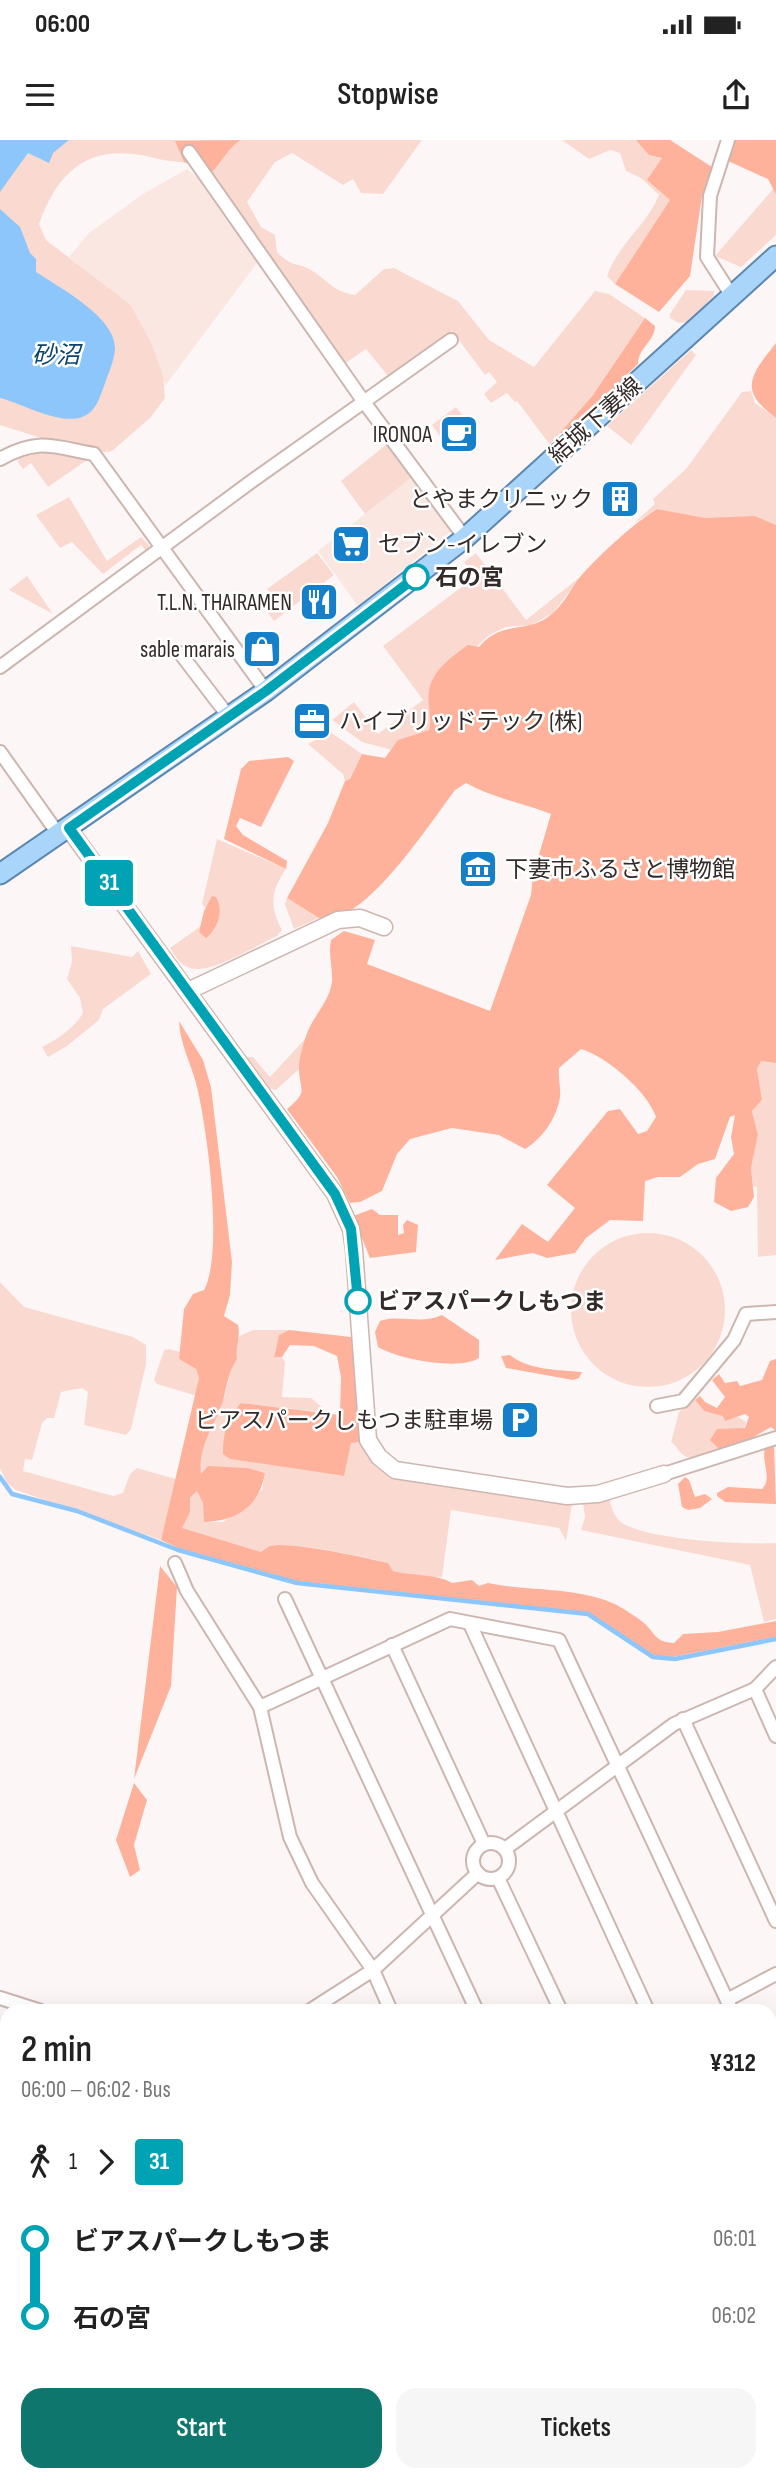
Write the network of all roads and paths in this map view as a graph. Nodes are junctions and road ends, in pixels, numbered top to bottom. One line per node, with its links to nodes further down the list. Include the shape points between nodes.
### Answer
1 (728, 140): 4 (street, via 710,196 707,257)
2 (189, 152): 6 (street)
3 (776, 256): 4 (main road, 結城下妻線)
4 (732, 296): 8 (main road, 結城下妻線)
5 (452, 340): 6 (street)
6 (364, 402): 8 (street); 9 (street)
7 (0, 459): 9 (street, via 36,443 94,454)
8 (466, 538): 12 (main road, 結城下妻線)
9 (161, 547): 11 (street); 12 (street)
10 (180, 653): 13 (street)
11 (0, 667)
12 (266, 691): 13 (main road, 結城下妻線)
13 (229, 717): 15 (main road, 結城下妻線)
14 (0, 752): 15 (street)
15 (64, 832): 16 (main road, 結城下妻線); 18 (street)
16 (0, 874)
17 (384, 927): 18 (street, via 360,918 338,920)
18 (188, 991): 22 (street, via 322,1174 343,1211 354,1249 368,1440 379,1457 395,1469 567,1496 598,1494)
19 (776, 1312): 20 (street, via 746,1314 734,1340 683,1401)
20 (657, 1406)
21 (776, 1438): 22 (street)
22 (664, 1474)
23 (175, 1563): 30 (street, via 187,1591)
24 (285, 1599): 28 (street)
25 (470, 1624): 26 (street, via 450,1619); 33 (street, via 559,1640); 34 (street)
26 (392, 1646): 28 (street); 35 (street)
27 (776, 1667): 29 (street)
28 (321, 1677): 30 (street); 39 (street)
29 (755, 1689): 31 (street); 32 (street)
30 (260, 1707): 41 (street, via 290,1837 312,1883)
31 (683, 1719): 33 (street); 40 (street)
32 (776, 1736)
33 (620, 1766): 34 (street); 50 (street)
34 (555, 1813): 36 (street); 49 (street)
35 (484, 1844): 36 (street, via 495,1843); 37 (street, via 474,1857)
36 (505, 1849): 38 (street, via 509,1865)
37 (478, 1873): 38 (street, via 487,1879); 39 (street)
38 (498, 1878): 48 (street)
39 (434, 1917): 41 (street); 47 (street)
40 (776, 1921)
41 (373, 1970): 45 (street); 46 (street)
42 (776, 1974): 51 (street)
43 (0, 1998): 44 (street)
44 (19, 2004)
45 (320, 2004)
46 (388, 2004)
47 (474, 2004)
48 (558, 2004)
49 (645, 2004)
50 (729, 2004)
51 (731, 2004)

